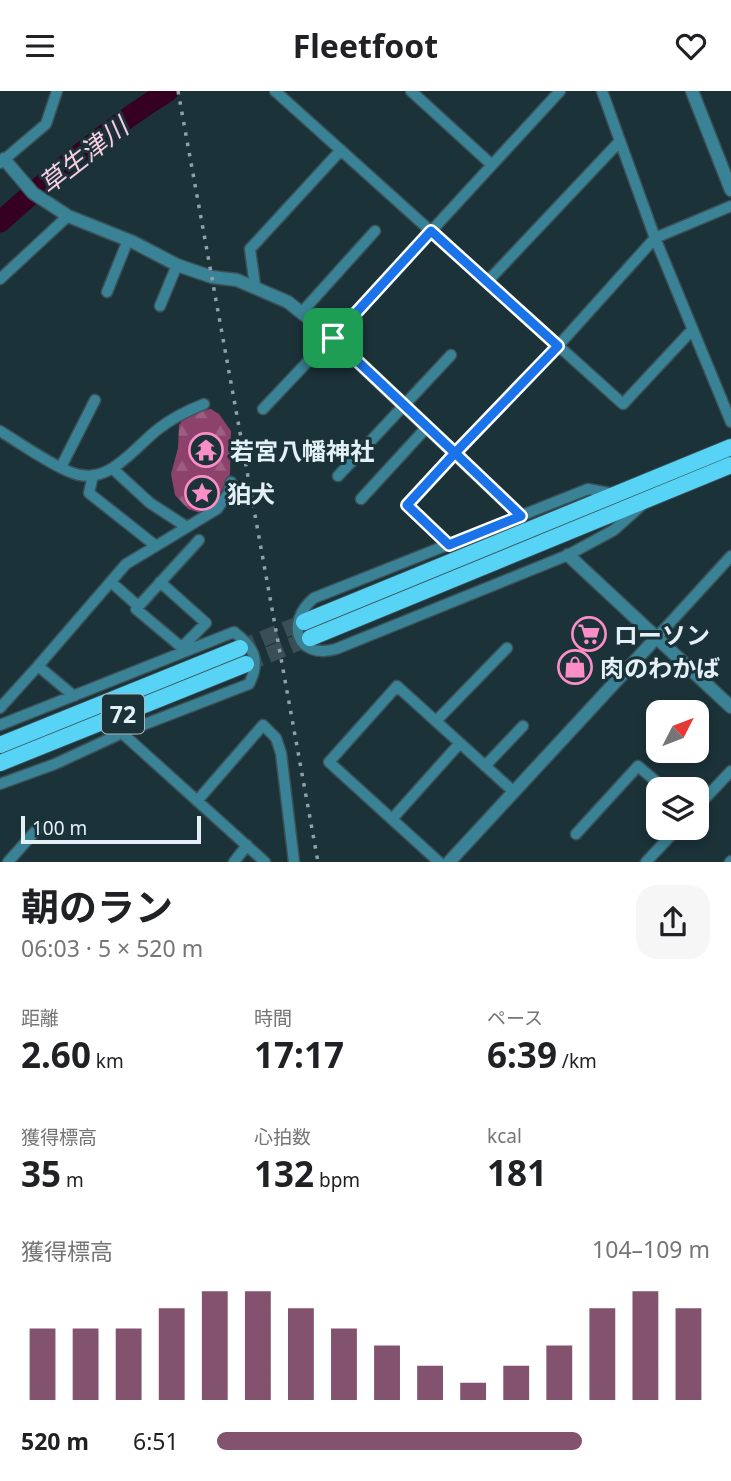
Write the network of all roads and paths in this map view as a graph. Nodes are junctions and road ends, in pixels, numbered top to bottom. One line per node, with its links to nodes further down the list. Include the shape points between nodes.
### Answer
1 (57, 91): 9 (street, via 46,124)
2 (275, 91): 8 (street)
3 (411, 91): 10 (street)
4 (602, 91): 7 (street)
5 (692, 91): 11 (street)
6 (555, 93): 10 (street)
7 (620, 141): 16 (street); 20 (street)
8 (341, 150): 15 (street); 21 (street, via 250,249)
9 (3, 161): 13 (street, via 33,193)
10 (492, 165): 15 (street)
11 (731, 190)
12 (731, 206): 16 (street)
13 (64, 214): 17 (street); 19 (street)
14 (376, 231): 24 (street)
15 (431, 231): 20 (street); 26 (street)
16 (655, 238): 25 (street); 27 (street)
17 (128, 240): 18 (street); 22 (street)
18 (177, 265): 21 (street); 23 (street)
19 (0, 279)
20 (487, 282): 27 (street)
21 (255, 286): 24 (street)
22 (107, 292)
23 (160, 306)
24 (302, 312): 26 (street)
25 (692, 330): 27 (street, via 623,404); 33 (street)
26 (332, 338): 31 (street); 32 (street)
27 (558, 346): 37 (street)
28 (451, 355): 31 (street)
29 (95, 400): 39 (street)
30 (204, 404): 40 (street, via 178,415)
31 (404, 406): 34 (street); 42 (street)
32 (262, 409)
33 (731, 422)
34 (427, 427): 37 (street); 45 (street)
35 (0, 431): 39 (street)
36 (731, 447): 44 (main road)
37 (455, 453): 47 (street); 52 (street, via 407,505)
38 (731, 465): 46 (main road)
39 (61, 467): 41 (street)
40 (113, 469): 41 (street); 49 (street, via 150,503)
41 (93, 475): 53 (street, via 89,493)
42 (338, 476)
43 (231, 482): 49 (street, via 217,509)
44 (617, 495): 47 (street, via 588,489); 59 (main road)
45 (361, 499)
46 (648, 499): 48 (main road); 50 (street)
47 (521, 516): 52 (street)
48 (603, 518): 50 (street); 61 (main road)
49 (187, 527): 53 (street)
50 (608, 535): 54 (street)
51 (199, 540): 57 (street)
52 (449, 545): 54 (street, via 314,598 297,620 300,637 316,651 335,649)
53 (156, 546): 56 (street, via 126,564)
54 (568, 555): 60 (street)
55 (731, 556): 60 (street)
56 (111, 582): 58 (street); 66 (street)
57 (160, 582): 58 (street); 64 (street, via 206,623)
58 (138, 606): 64 (street, via 136,609)
59 (304, 622)
60 (657, 637): 68 (street); 81 (street)
61 (310, 638)
62 (240, 648): 75 (main road, 72)
63 (507, 648): 70 (street)
64 (183, 650): 67 (street); 73 (street, via 234,632 252,648 254,675 249,684)
65 (246, 664): 76 (main road, 72)
66 (38, 666): 67 (street); 69 (street)
67 (74, 696): 71 (street)
68 (731, 707)
69 (0, 708)
70 (436, 721): 74 (street); 84 (street, via 397,686 329,762)
71 (0, 725)
72 (523, 726): 77 (street)
73 (122, 733): 80 (street); 83 (street)
74 (460, 743): 77 (street); 84 (street)
75 (0, 745)
76 (0, 763)
77 (485, 766): 81 (street)
78 (731, 771): 82 (street)
79 (651, 777): 86 (street, via 638,766)
80 (0, 784)
81 (514, 792): 94 (street)
82 (709, 794)
83 (197, 801): 88 (street); 92 (street, via 263,725 281,753)
84 (392, 819): 93 (street)
85 (38, 828): 89 (street)
86 (576, 834)
87 (667, 840): 95 (street)
88 (247, 845): 90 (street); 91 (street)
89 (8, 862)
90 (233, 862)
91 (265, 862)
92 (294, 862)
93 (439, 862)
94 (449, 862)
95 (646, 862)

